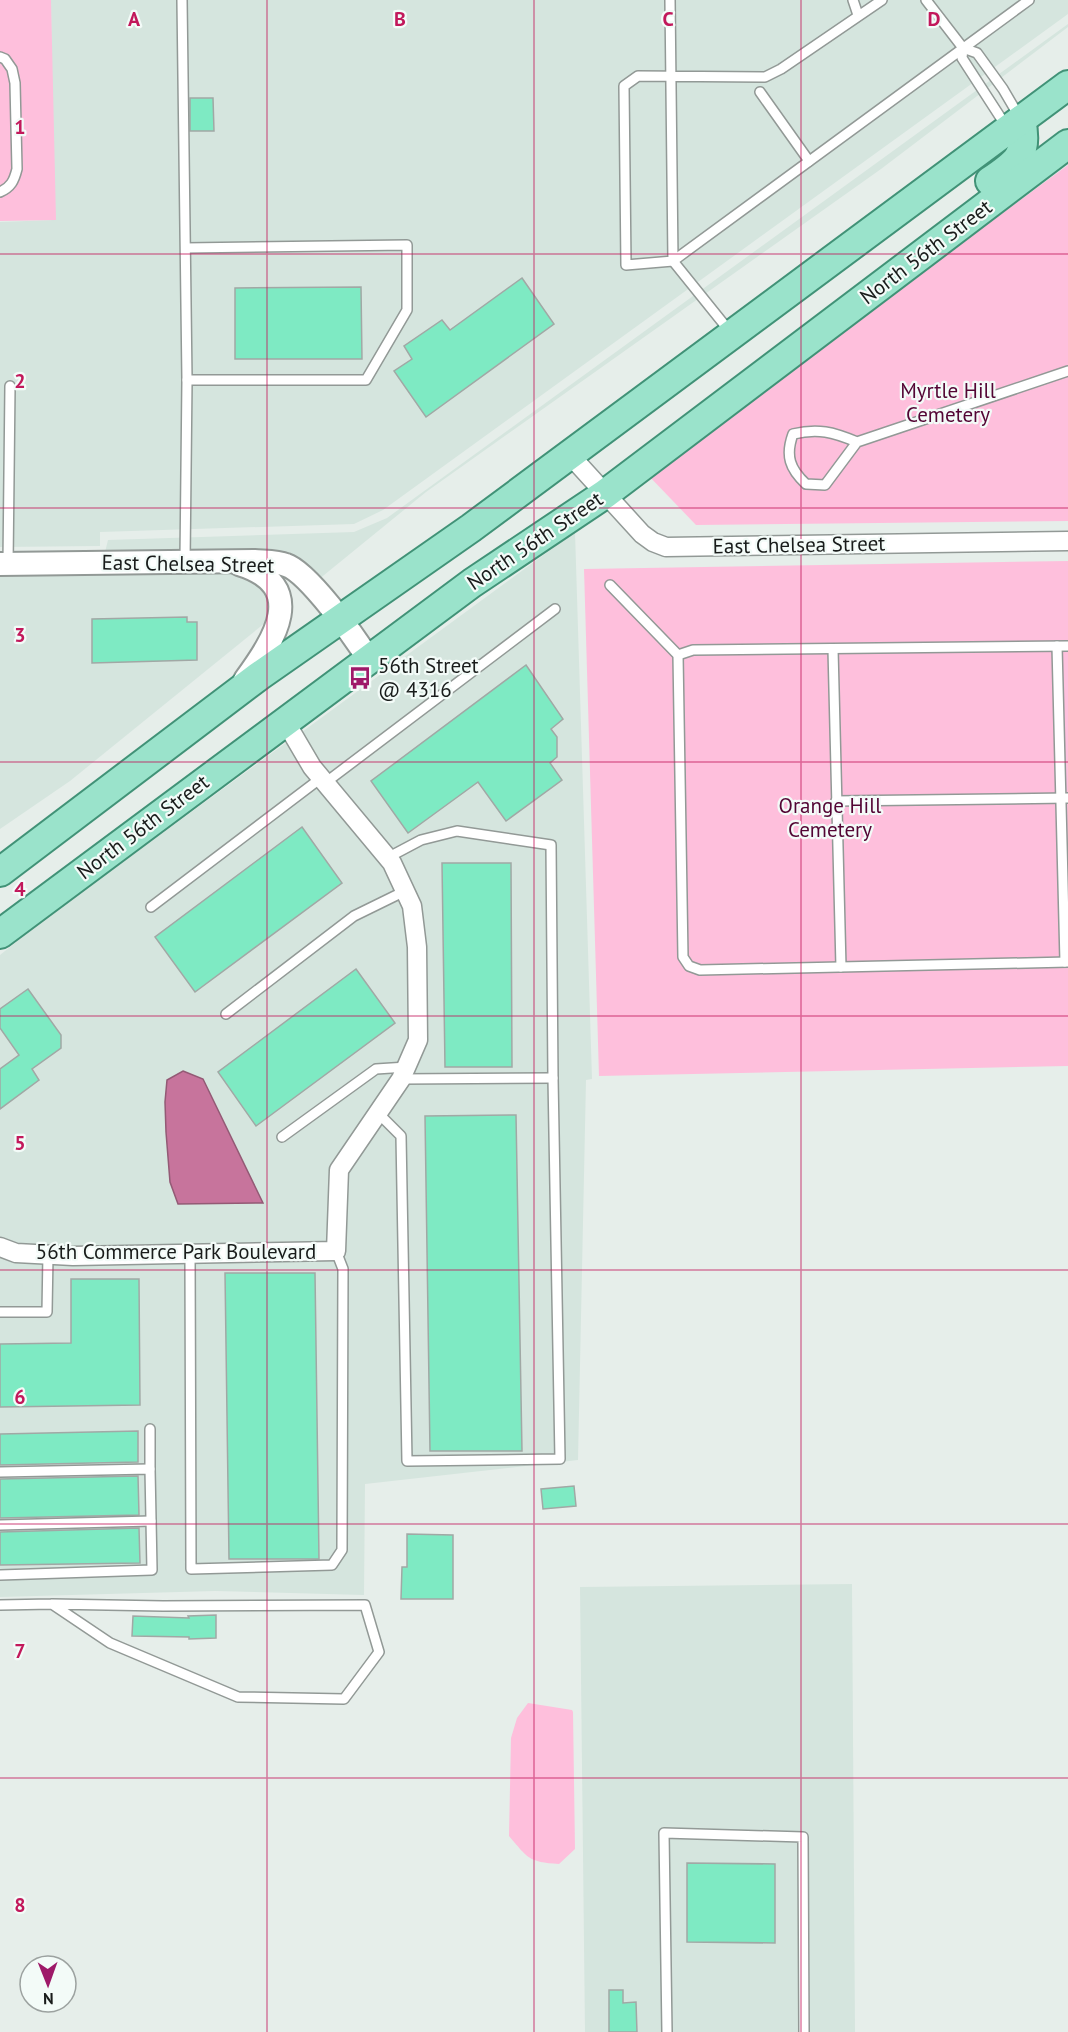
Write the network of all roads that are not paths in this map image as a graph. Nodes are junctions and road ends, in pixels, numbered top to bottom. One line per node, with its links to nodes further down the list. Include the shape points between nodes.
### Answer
1 (182, 0): 17 (lane)
2 (670, 0): 10 (lane)
3 (854, 0): 7 (lane)
4 (882, 0): 7 (lane)
5 (926, 0): 8 (lane)
6 (1029, 0): 8 (lane)
7 (858, 15): 10 (lane, via 765,77)
8 (963, 48): 13 (lane, via 962,58); 13 (lane, via 977,53 1003,89); 15 (lane)
9 (0, 57): 16 (lane, via 12,69 15,84 17,169 14,182)
10 (672, 76): 18 (lane); 18 (lane, via 638,76 624,86 626,265)
11 (1068, 85): 13 (main road)
12 (760, 92): 15 (lane)
13 (1015, 125): 19 (main road, via 1025,136 1016,163 864,275 848,298); 20 (main road)
14 (1068, 144): 19 (main road, North 56th Street)
15 (809, 161): 18 (lane)
16 (0, 192)
17 (186, 248): 22 (lane); 22 (lane, via 407,245 407,310 366,380)
18 (673, 261): 20 (lane)
19 (845, 313): 26 (main road, North 56th Street)
20 (732, 334): 25 (main road)
21 (1068, 370): 24 (lane)
22 (187, 380): 29 (lane)
23 (10, 386): 27 (lane)
24 (857, 442): 24 (lane, via 825,485 806,484 793,471 789,446 793,434 811,430)
25 (570, 454): 26 (street, East Chelsea Street); 34 (main road)
26 (605, 494): 28 (street, East Chelsea Street, via 642,534 666,547); 39 (main road, North 56th Street)
27 (4, 524): 31 (lane)
28 (1068, 541)
29 (185, 561): 30 (street, East Chelsea Street); 31 (street, East Chelsea Street)
30 (226, 561): 34 (street, East Chelsea Street, via 287,565); 40 (street, via 266,576 277,594 281,612 267,650)
31 (4, 564)
32 (610, 585): 38 (lane)
33 (555, 609): 42 (lane)
34 (340, 619): 39 (street, East Chelsea Street); 40 (main road)
35 (1057, 646): 36 (lane); 37 (lane); 43 (lane)
36 (1068, 646)
37 (833, 649): 38 (lane, via 693,650); 44 (lane)
38 (678, 655): 51 (lane, via 683,957 689,966 700,970)
39 (369, 658): 41 (main road, North 56th Street)
40 (236, 693): 46 (main road)
41 (285, 721): 42 (street, 56th Commerce Park Boulevard); 49 (main road, North 56th Street)
42 (323, 780): 45 (street, 56th Commerce Park Boulevard); 48 (lane)
43 (1064, 798): 44 (lane); 50 (lane)
44 (836, 801): 51 (lane)
45 (387, 858): 47 (street, 56th Commerce Park Boulevard); 54 (lane, via 421,840 457,831 552,845)
46 (2, 865)
47 (405, 891): 52 (lane, via 354,915); 53 (street, 56th Commerce Park Boulevard, via 412,906 417,947 418,1040)
48 (151, 907)
49 (0, 934)
50 (1066, 962): 51 (lane)
51 (841, 967)
52 (226, 1014)
53 (404, 1073): 54 (lane); 55 (street, 56th Commerce Park Boulevard); 56 (lane, via 376,1069)
54 (553, 1078): 55 (lane, via 560,1459 406,1461 401,1136)
55 (378, 1113): 58 (street, 56th Commerce Park Boulevard, via 339,1170)
56 (282, 1137)
57 (0, 1247): 59 (street, 56th Commerce Park Boulevard, via 16,1253)
58 (336, 1251): 60 (street, 56th Commerce Park Boulevard); 60 (lane, via 343,1269 342,1550 332,1565 191,1569)
59 (48, 1254): 60 (street, 56th Commerce Park Boulevard); 61 (lane, via 47,1312)
60 (190, 1254)
61 (0, 1312)
62 (150, 1429): 63 (lane)
63 (150, 1469): 64 (lane); 65 (lane)
64 (0, 1472)
65 (151, 1521): 66 (lane); 67 (lane, via 152,1570)
66 (0, 1525)
67 (0, 1575)
68 (52, 1604): 68 (lane, via 365,1605 380,1652 344,1699 238,1697 110,1643); 69 (lane)
69 (0, 1605)
70 (667, 2032): 71 (lane, via 664,1833 803,1837)
71 (804, 2032)

